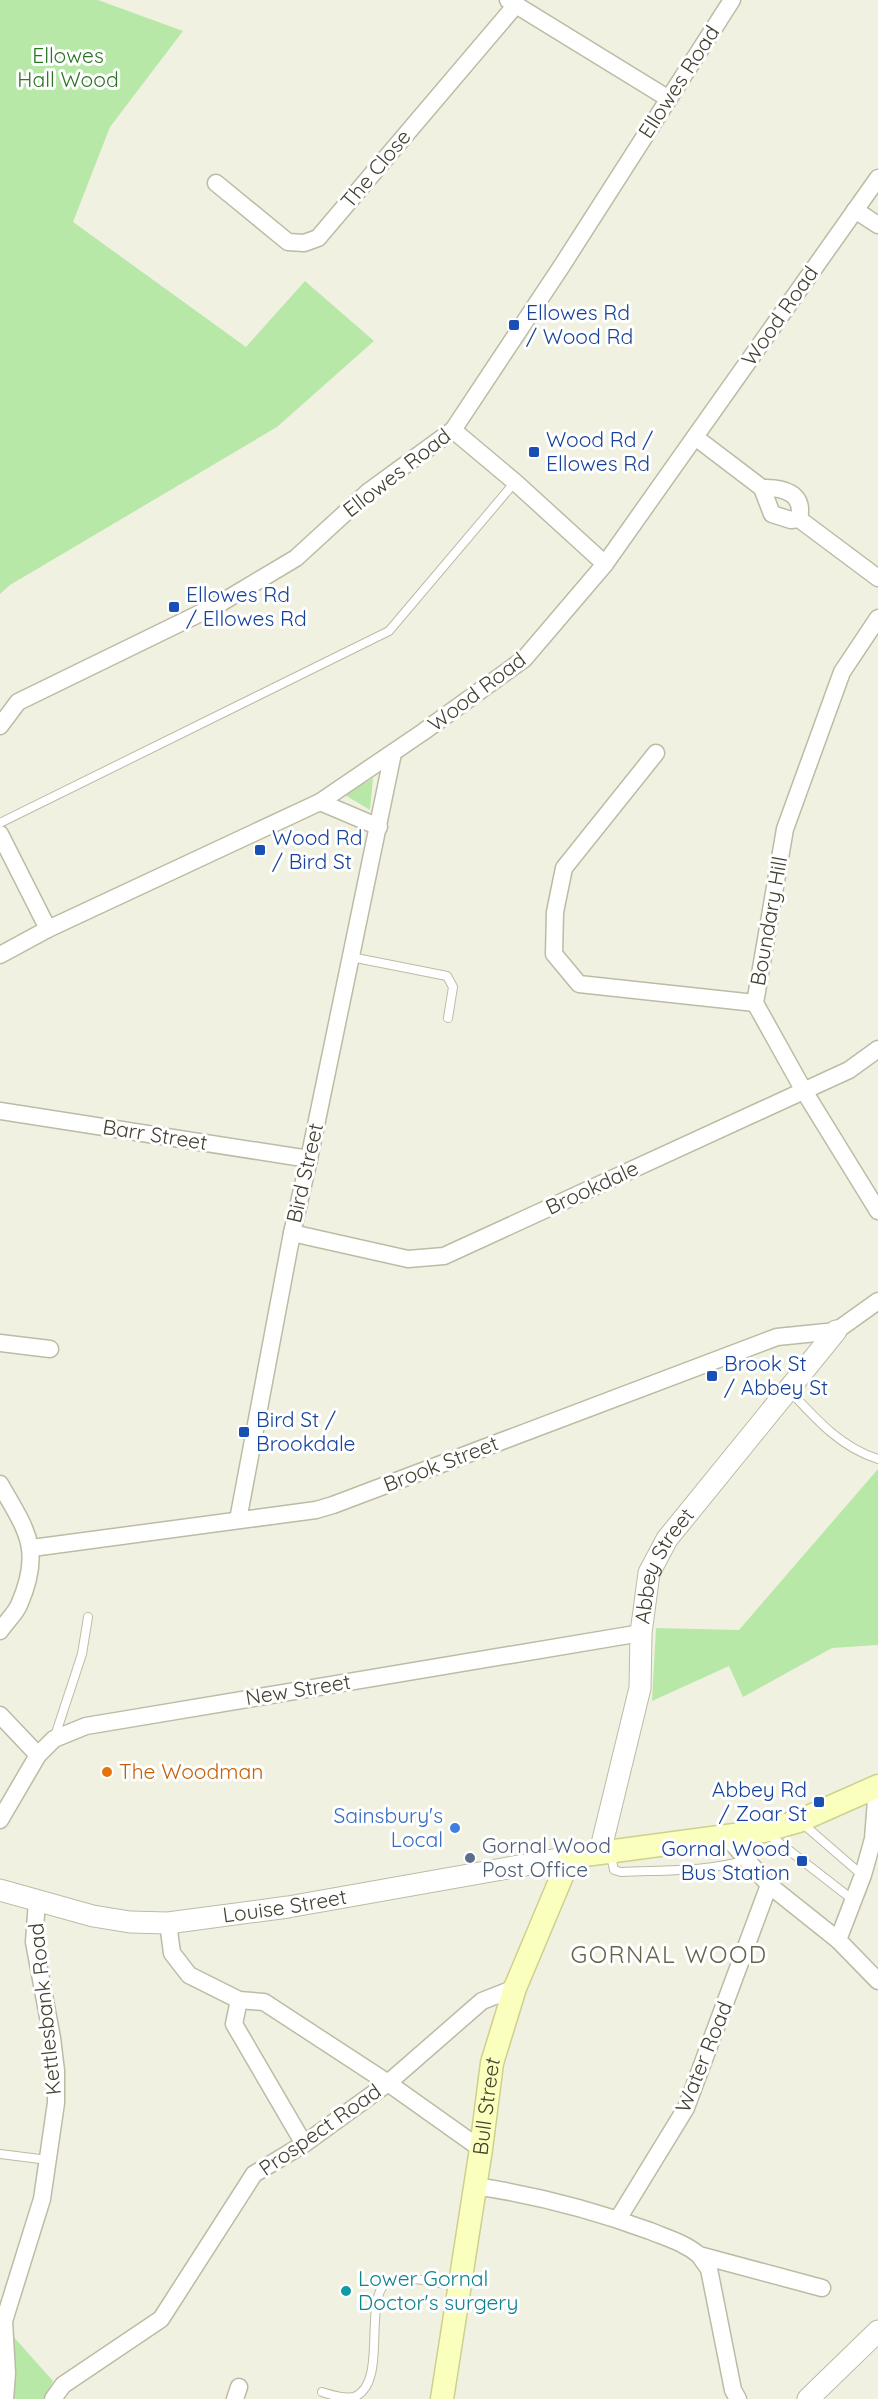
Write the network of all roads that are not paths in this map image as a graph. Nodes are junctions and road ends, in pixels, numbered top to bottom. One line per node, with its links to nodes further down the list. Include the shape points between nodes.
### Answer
1 (732, 0): 3 (street, Ellowes Road)
2 (512, 3): 3 (street); 5 (street, The Close, via 318,238 304,243 288,242)
3 (669, 99): 8 (street, Ellowes Road)
4 (878, 178): 6 (street, Wood Road)
5 (216, 183)
6 (855, 210): 7 (street); 9 (street, Wood Road)
7 (878, 225)
8 (453, 430): 10 (street); 16 (street, Ellowes Road, via 368,492 296,558 219,604 18,702)
9 (695, 437): 11 (street); 13 (street, Wood Road)
10 (515, 482): 13 (street); 20 (lane, via 389,631)
11 (762, 488): 12 (street, via 772,514); 12 (street, via 780,487 797,498)
12 (799, 519): 14 (street)
13 (605, 564): 17 (street, Wood Road, via 524,659)
14 (878, 578)
15 (878, 618): 26 (street, Boundary Hill, via 842,672 785,829)
16 (0, 726)
17 (393, 753): 19 (street, Wood Road); 21 (street, Bird Street)
18 (656, 753): 26 (street, via 564,868 555,912 554,954 579,984)
19 (320, 802): 21 (street); 23 (street, Wood Road)
20 (0, 823)
21 (379, 827): 25 (street, Bird Street)
22 (0, 834): 23 (street)
23 (48, 929): 24 (street, Wood Road)
24 (0, 955)
25 (351, 957): 27 (lane, via 447,976 453,987); 31 (street, Bird Street)
26 (755, 1003): 29 (street, Boundary Hill)
27 (448, 1018)
28 (878, 1049): 29 (street, Brookdale, via 849,1070)
29 (804, 1091): 32 (street, Boundary Hill); 33 (street, Brookdale, via 444,1256 408,1259)
30 (0, 1110): 31 (street, Barr Street)
31 (309, 1159): 33 (street, Bird Street)
32 (878, 1211)
33 (292, 1233): 41 (street, Bird Street)
34 (878, 1301): 35 (street)
35 (837, 1331): 38 (street, Abbey Street); 41 (street, Brook Street, via 777,1337 333,1505)
36 (0, 1343): 37 (street)
37 (50, 1348)
38 (788, 1390): 39 (lane, via 833,1436); 45 (street, Abbey Street, via 667,1539 650,1573)
39 (878, 1459)
40 (0, 1484): 42 (street)
41 (238, 1520): 42 (street, Brook Street)
42 (32, 1548): 44 (street, via 19,1606)
43 (88, 1617): 47 (lane, via 82,1654)
44 (0, 1631)
45 (642, 1633): 47 (street, New Street, via 86,1726); 54 (street, Abbey Street, via 640,1688)
46 (0, 1715): 48 (street)
47 (54, 1739): 48 (street, New Street)
48 (38, 1755): 50 (street, New Street)
49 (878, 1786): 51 (main road); 57 (street, via 873,1839)
50 (0, 1820)
51 (800, 1821): 52 (main road); 57 (lane)
52 (764, 1831): 53 (main road); 60 (lane)
53 (726, 1836): 54 (main road); 56 (street)
54 (605, 1851): 55 (main road); 56 (lane, via 614,1870 621,1872 729,1865)
55 (570, 1857): 62 (street, Louise Street, via 288,1907); 65 (main road, Bull Street)
56 (746, 1860): 58 (street)
57 (863, 1875): 60 (street)
58 (770, 1885): 63 (street); 73 (street, Water Road, via 686,2109)
59 (0, 1890): 61 (street, Louise Street)
60 (853, 1900): 63 (street)
61 (37, 1901): 62 (street, Louise Street, via 130,1923); 71 (street, Kettlesbank Road, via 34,1942 56,2071)
62 (168, 1923): 66 (street, via 172,1953 189,1975)
63 (838, 1940): 64 (street)
64 (878, 1982)
65 (515, 1988): 67 (street, Prospect Road, via 482,2001); 69 (main road, Bull Street, via 492,2063)
66 (239, 2000): 67 (street, via 264,2001); 68 (street, via 234,2024)
67 (388, 2083): 68 (street, Prospect Road); 69 (street)
68 (304, 2144): 80 (street, Prospect Road, via 254,2174 162,2319 63,2385)
69 (481, 2149): 72 (main road, Bull Street)
70 (0, 2154): 71 (lane)
71 (48, 2160): 79 (street, Kettlesbank Road, via 42,2199 4,2322)
72 (475, 2186): 73 (street, via 519,2193); 75 (main road, Bull Street)
73 (618, 2219): 74 (street, via 689,2247)
74 (699, 2255): 76 (street); 82 (street, via 709,2269)
75 (460, 2286): 78 (lane, via 401,2278 387,2282 377,2295 374,2360 362,2391 354,2397 342,2398); 81 (main road, Bull Street)
76 (822, 2288)
77 (878, 2331): 83 (street)
78 (322, 2392)
79 (5, 2399)
80 (53, 2399)
81 (442, 2399)
82 (738, 2399)
83 (808, 2399)

